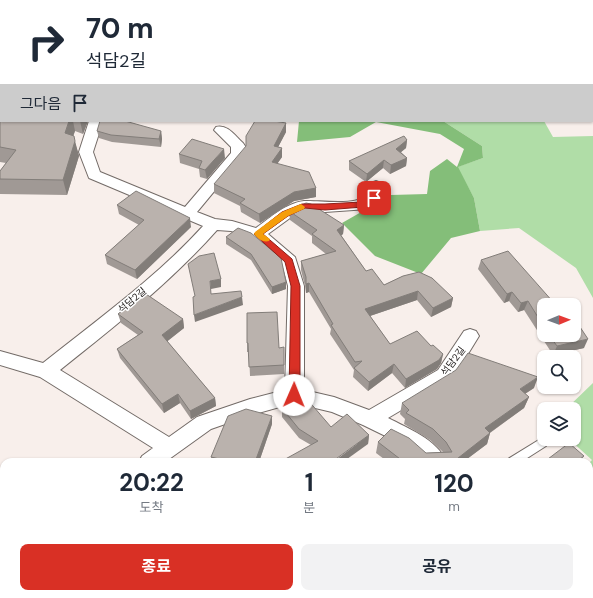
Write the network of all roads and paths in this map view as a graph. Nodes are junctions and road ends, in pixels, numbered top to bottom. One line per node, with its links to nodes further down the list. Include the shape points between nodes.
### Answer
1 (96, 122): 4 (street, via 86,152 94,175)
2 (221, 130): 4 (street, via 238,146 238,154)
3 (376, 186): 6 (street, via 374,198 363,204 304,206 285,214)
4 (187, 214): 5 (street)
5 (213, 224): 6 (street, via 232,226); 9 (street, 석담2길, via 196,245)
6 (258, 234): 10 (street, via 289,261 296,286)
7 (470, 336): 11 (street, 석담2길, via 445,375)
8 (0, 358): 9 (street)
9 (46, 371): 13 (street)
10 (294, 395): 11 (street, via 334,405); 13 (street, via 204,422)
11 (370, 419): 15 (street, via 415,441)
12 (537, 446): 16 (lane)
13 (170, 448): 14 (street)
14 (155, 458)
15 (433, 458)
16 (518, 458)

